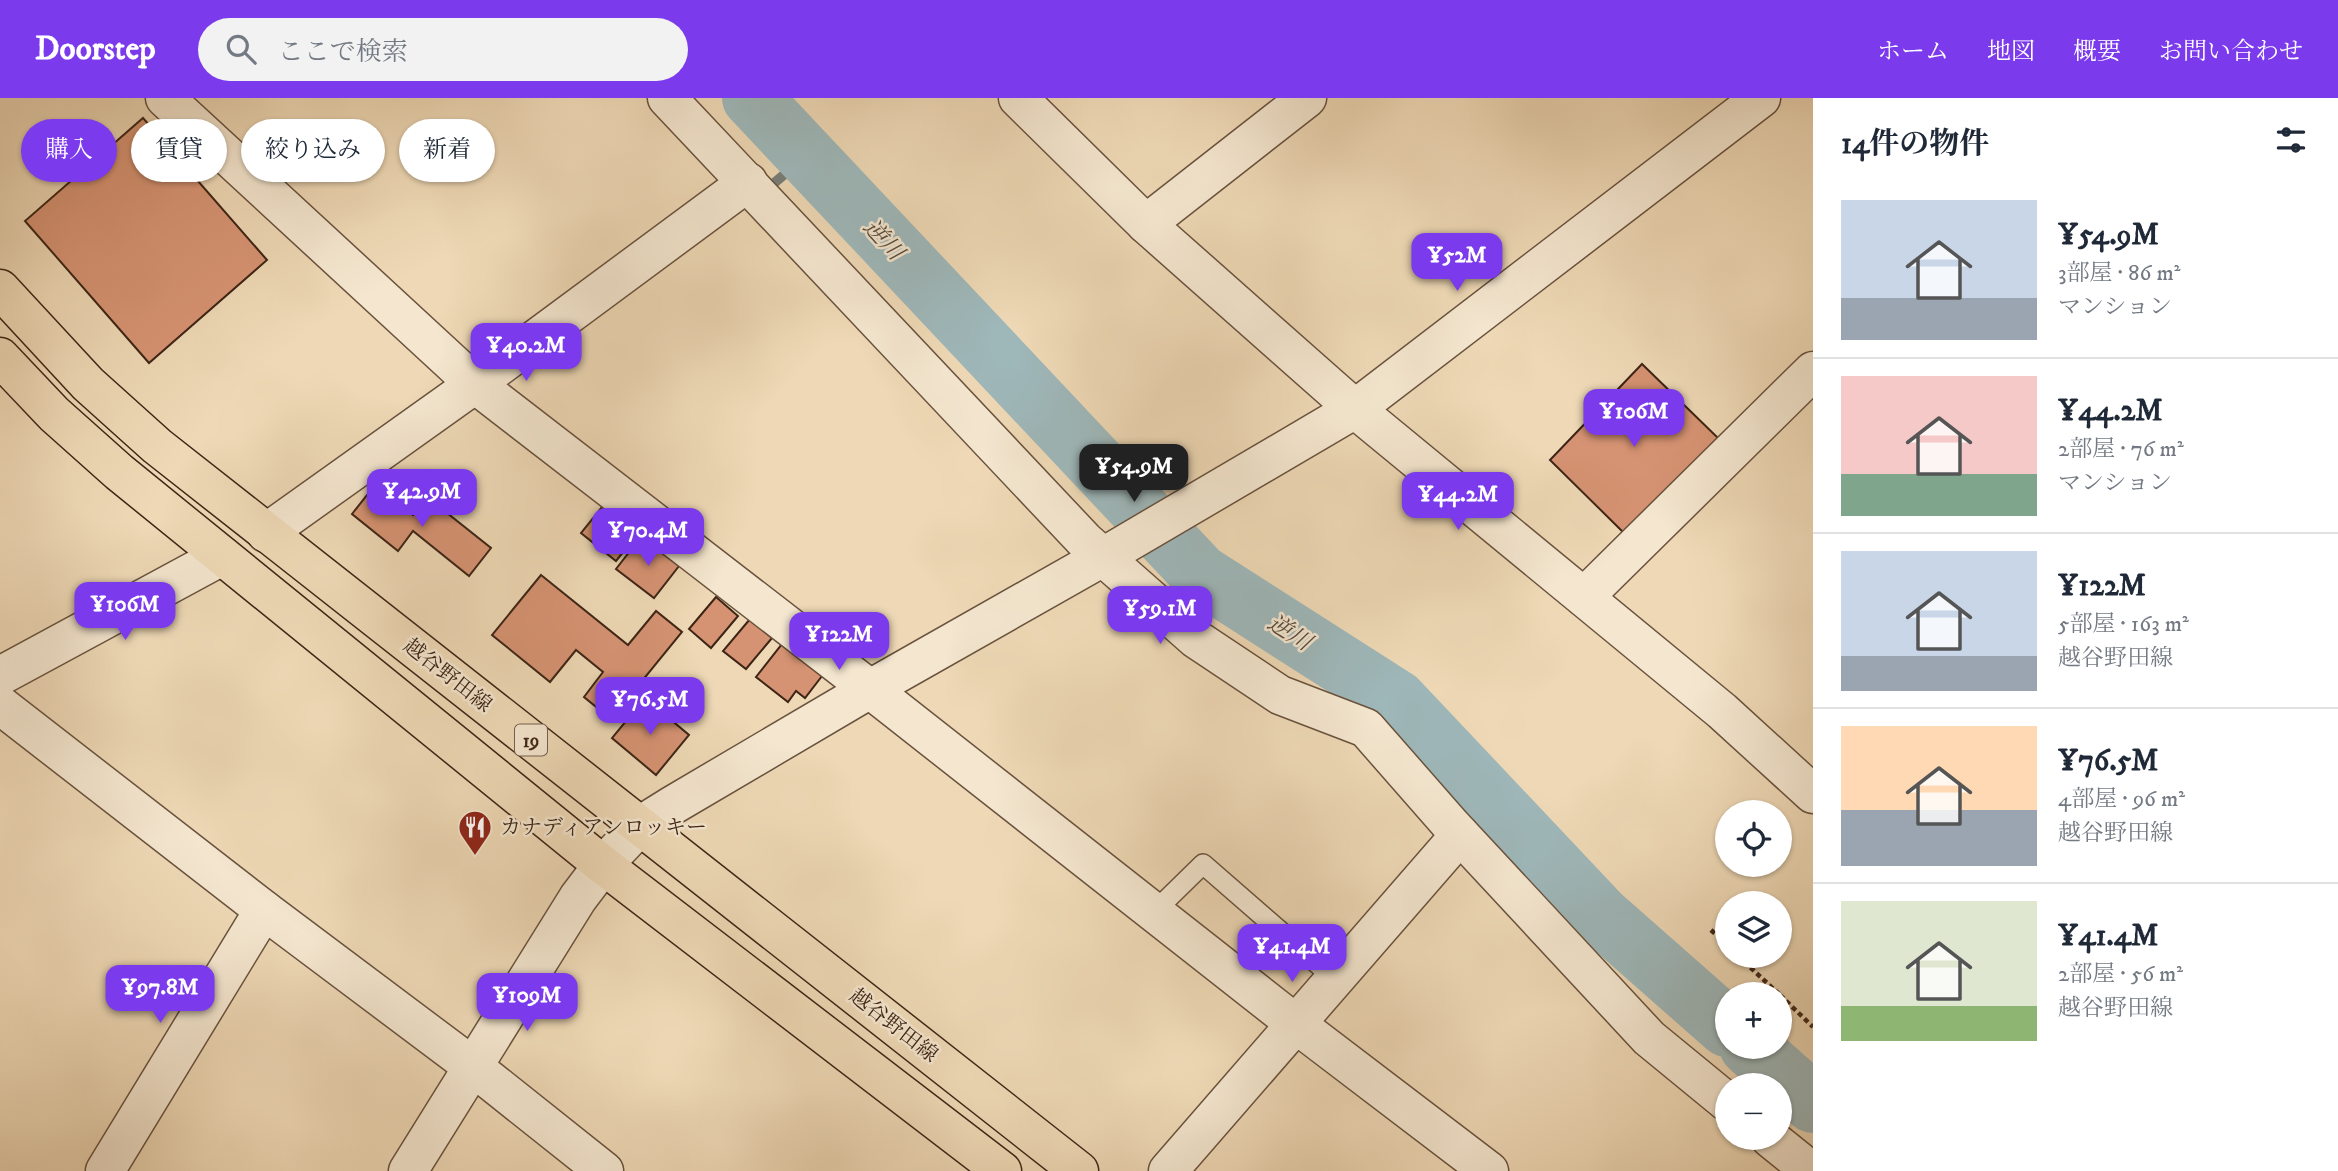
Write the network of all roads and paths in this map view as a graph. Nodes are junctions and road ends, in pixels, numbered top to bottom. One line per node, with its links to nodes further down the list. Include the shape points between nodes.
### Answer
1 (165, 98): 11 (street)
2 (667, 98): 6 (street)
3 (1018, 98): 7 (street)
4 (1307, 98): 7 (street)
5 (1761, 98): 12 (street)
6 (748, 182): 11 (street); 14 (street, via 1085,541)
7 (1146, 224): 12 (street)
8 (0, 289): 13 (main road, 越谷野田線 / 19, via 88,384)
9 (0, 358): 15 (main road, 19, via 110,464)
10 (1813, 371): 16 (street)
11 (475, 384): 13 (street); 18 (street)
12 (1355, 409): 14 (street); 16 (street)
13 (266, 533): 21 (main road, 越谷野田線 / 19)
14 (1114, 550): 18 (street); 22 (street, via 1196,639 1280,695 1366,728)
15 (222, 556): 17 (street); 23 (main road, 19)
16 (1584, 597): 20 (street, via 1722,711)
17 (0, 676)
18 (870, 689): 21 (street); 25 (street)
19 (0, 705): 24 (street)
20 (1813, 794)
21 (641, 825): 23 (street); 41 (main road, 越谷野田線 / 19)
22 (1460, 835): 29 (street); 35 (street, via 1648,1038)
23 (603, 865): 34 (street); 40 (main road, 19)
24 (264, 911): 34 (street); 37 (street)
25 (1155, 911): 29 (lane, via 1203,864); 32 (street)
26 (1711, 930): 27 (path)
27 (1715, 934)
28 (1751, 968): 30 (path)
29 (1335, 979): 32 (street)
30 (1765, 982)
31 (1792, 1007): 33 (path)
32 (1296, 1024): 42 (street); 43 (street)
33 (1813, 1027)
34 (472, 1066): 38 (street); 39 (street)
35 (1715, 1092)
36 (1785, 1150): 44 (street)
37 (105, 1171)
38 (408, 1171)
39 (604, 1171)
40 (1002, 1171)
41 (1079, 1171)
42 (1168, 1171)
43 (1489, 1171)
44 (1811, 1171)

